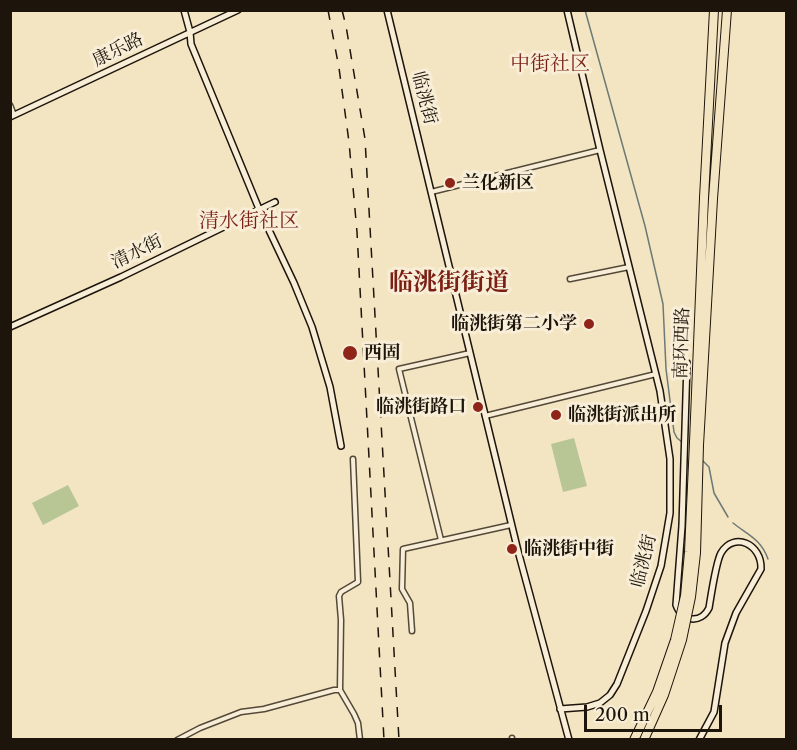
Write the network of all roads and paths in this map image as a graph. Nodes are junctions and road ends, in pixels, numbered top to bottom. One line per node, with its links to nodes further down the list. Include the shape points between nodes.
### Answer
1 (184, 10): 7 (street)
2 (238, 10): 7 (street, 康乐路)
3 (387, 10): 11 (street, 临洮街)
4 (567, 10): 10 (street, 临洮街)
5 (714, 10): 21 (highway, 南环西路, via 702,222)
6 (727, 10): 21 (highway, 南环西路)
7 (190, 32): 9 (street, 康乐路); 13 (street, via 191,44)
8 (10, 105): 9 (street)
9 (12, 116)
10 (600, 150): 11 (street); 14 (street, 临洮街)
11 (431, 192): 17 (street, 临洮街)
12 (275, 202): 13 (street, 清水街)
13 (259, 209): 16 (street, 清水街); 22 (street, via 312,327 330,387)
14 (629, 267): 15 (street); 19 (street, 临洮街)
15 (570, 279)
16 (10, 327)
17 (470, 353): 20 (street, 临洮街); 25 (street, via 399,369)
18 (687, 363): 34 (street, via 678,610 692,620 707,613 719,559 731,544 751,545 762,562 725,643 714,712)
19 (656, 374): 20 (street); 28 (street, 临洮街, via 670,459 670,513 661,566 610,695 587,707)
20 (485, 416): 24 (street, 临洮街)
21 (696, 443): 32 (highway, 南环西路, bridge, via 685,596 661,682); 33 (highway, 南环西路, bridge, via 696,553 691,597 664,696)
22 (341, 447)
23 (353, 459): 27 (street, via 358,582 339,596)
24 (511, 525): 25 (street); 28 (street, 临洮街)
25 (441, 540): 26 (street, via 403,549 402,589 410,603)
26 (412, 631)
27 (340, 690): 29 (street, via 241,712); 30 (street, via 358,723)
28 (560, 709): 31 (street, 临洮街)
29 (177, 740)
30 (360, 740)
31 (569, 740)
32 (634, 740)
33 (644, 740)
34 (699, 740)

